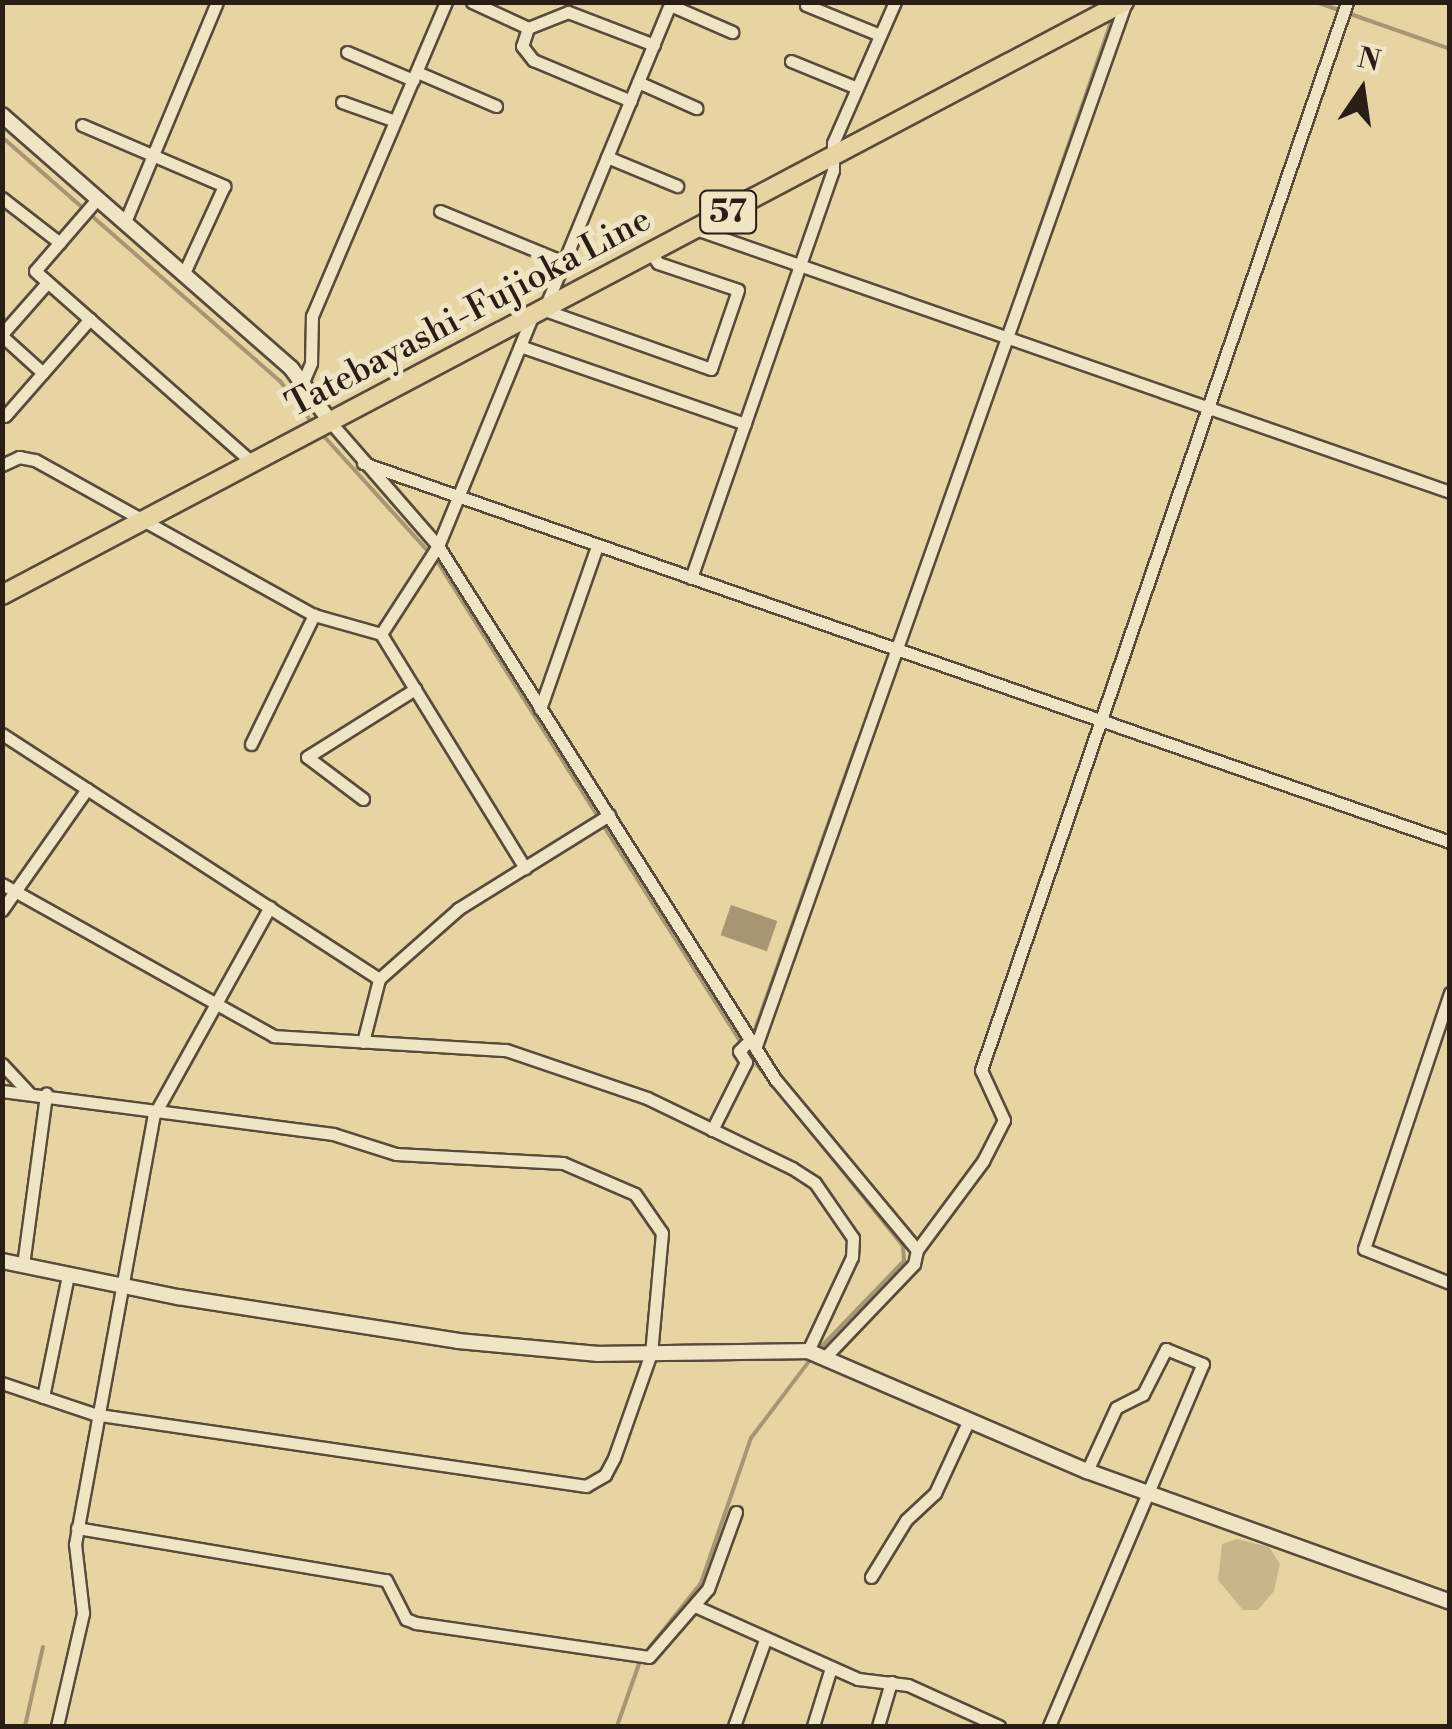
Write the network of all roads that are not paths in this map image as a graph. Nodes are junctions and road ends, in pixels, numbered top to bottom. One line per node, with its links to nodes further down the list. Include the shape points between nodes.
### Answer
1 (218, 2): 25 (street)
2 (446, 2): 15 (street)
3 (472, 2): 9 (street)
4 (894, 2): 11 (street)
5 (1125, 2): 27 (main road, Tatebayashi-Fujioka Line / 57); 43 (street)
6 (1347, 3): 47 (street)
7 (671, 4): 10 (street); 12 (street)
8 (806, 5): 11 (street)
9 (528, 28): 12 (street, via 568,12); 18 (street, via 522,46 534,60)
10 (732, 32)
11 (880, 35): 17 (street)
12 (654, 45): 16 (street)
13 (347, 52): 15 (street)
14 (791, 61): 17 (street)
15 (415, 76): 20 (street); 23 (street)
16 (638, 82): 18 (street); 21 (street)
17 (857, 88): 27 (street)
18 (630, 101): 26 (street)
19 (342, 102): 23 (street)
20 (496, 106)
21 (696, 108)
22 (2, 115): 30 (street)
23 (396, 121): 46 (street, via 312,316 311,363)
24 (82, 125): 25 (street)
25 (153, 155): 32 (street); 38 (street, via 224,186)
26 (608, 157): 28 (street); 36 (street)
27 (833, 157): 33 (main road, Tatebayashi-Fujioka Line / 57); 37 (street)
28 (677, 186)
29 (2, 198): 34 (street)
30 (98, 198): 32 (street); 34 (street)
31 (440, 211): 36 (street)
32 (125, 222): 38 (street)
33 (696, 230): 35 (main road, Tatebayashi-Fujioka Line / 57); 37 (street)
34 (60, 242): 39 (street, via 35,271)
35 (651, 253): 40 (main road, Tatebayashi-Fujioka Line / 57); 40 (street, via 658,263 738,290 711,369)
36 (564, 262): 40 (street)
37 (799, 268): 43 (street); 50 (street)
38 (184, 273): 46 (street)
39 (47, 282): 41 (street); 42 (street)
40 (538, 314): 44 (street); 49 (main road, Tatebayashi-Fujioka Line / 57)
41 (90, 319): 45 (street); 51 (street)
42 (2, 335): 45 (street)
43 (1010, 340): 47 (street); 63 (street)
44 (520, 346): 50 (street); 55 (street)
45 (43, 373): 48 (street)
46 (303, 382): 49 (street)
47 (1207, 407): 54 (street); 66 (street)
48 (5, 416)
49 (332, 424): 51 (main road, Tatebayashi-Fujioka Line / 57); 52 (street)
50 (744, 424): 59 (street)
51 (254, 464): 56 (main road, Tatebayashi-Fujioka Line / 57)
52 (363, 464): 55 (street); 57 (street)
53 (2, 465): 56 (street, via 19,456 34,460)
54 (1450, 492)
55 (459, 496): 57 (street); 58 (street)
56 (144, 523): 60 (main road, Tatebayashi-Fujioka Line / 57); 61 (street)
57 (438, 546): 62 (street); 65 (street)
58 (597, 546): 59 (street); 65 (street)
59 (691, 578): 63 (street)
60 (2, 595)
61 (314, 615): 62 (street); 68 (street)
62 (381, 634): 64 (street)
63 (894, 647): 66 (street); 82 (street)
64 (415, 689): 70 (street, via 307,757); 73 (street)
65 (540, 709): 71 (street)
66 (1100, 719): 72 (street); 89 (street, via 981,1070 1004,1120 983,1161)
67 (2, 734): 69 (street)
68 (251, 744)
69 (87, 788): 75 (street); 76 (street)
70 (363, 799)
71 (609, 814): 73 (street); 82 (street)
72 (1450, 842)
73 (525, 868): 78 (street, via 458,909)
74 (2, 884): 75 (street)
75 (16, 891): 77 (street); 80 (street)
76 (270, 907): 78 (street); 80 (street)
77 (2, 910)
78 (379, 979): 81 (street)
79 (1450, 994): 93 (street, via 1364,1249)
80 (215, 1003): 81 (street, via 274,1036); 87 (street)
81 (363, 1042): 88 (street, via 506,1050 648,1098)
82 (753, 1042): 88 (street, via 739,1051 746,1062); 89 (street, via 774,1079)
83 (2, 1064): 85 (street)
84 (2, 1091): 85 (street)
85 (28, 1092): 86 (street)
86 (46, 1094): 87 (street); 91 (street)
87 (154, 1115): 94 (street); 96 (street, via 332,1134 396,1154 529,1157 612,1179 643,1201 662,1233)
88 (712, 1130): 95 (street, via 816,1183 844,1216 852,1257)
89 (918, 1250): 97 (street, via 914,1264)
90 (2, 1262): 91 (street)
91 (23, 1265): 92 (street)
92 (68, 1276): 94 (street); 99 (street)
93 (1450, 1283)
94 (122, 1286): 96 (street, via 458,1341); 100 (street)
95 (808, 1351): 96 (street); 97 (street)
96 (651, 1353): 100 (street, via 614,1458 605,1475 586,1486)
97 (826, 1356): 101 (street)
98 (2, 1383): 99 (street)
99 (42, 1397): 100 (street)
100 (97, 1415): 105 (street)
101 (968, 1422): 102 (street); 106 (street, via 935,1493 906,1520)
102 (1088, 1471): 103 (street); 103 (street, via 1116,1408 1143,1394 1166,1348 1202,1364)
103 (1150, 1495): 107 (street); 117 (street)
104 (736, 1512): 108 (street, via 716,1576)
105 (77, 1528): 108 (street, via 386,1580 406,1619 416,1623 649,1658); 112 (street, via 84,1612)
106 (870, 1577)
107 (1450, 1602)
108 (697, 1608): 109 (street)
109 (765, 1640): 110 (street); 113 (street)
110 (831, 1668): 111 (street); 114 (street)
111 (892, 1682): 115 (street); 116 (street)
112 (57, 1726)
113 (734, 1726)
114 (813, 1726)
115 (878, 1726)
116 (1000, 1726)
117 (1048, 1726)

